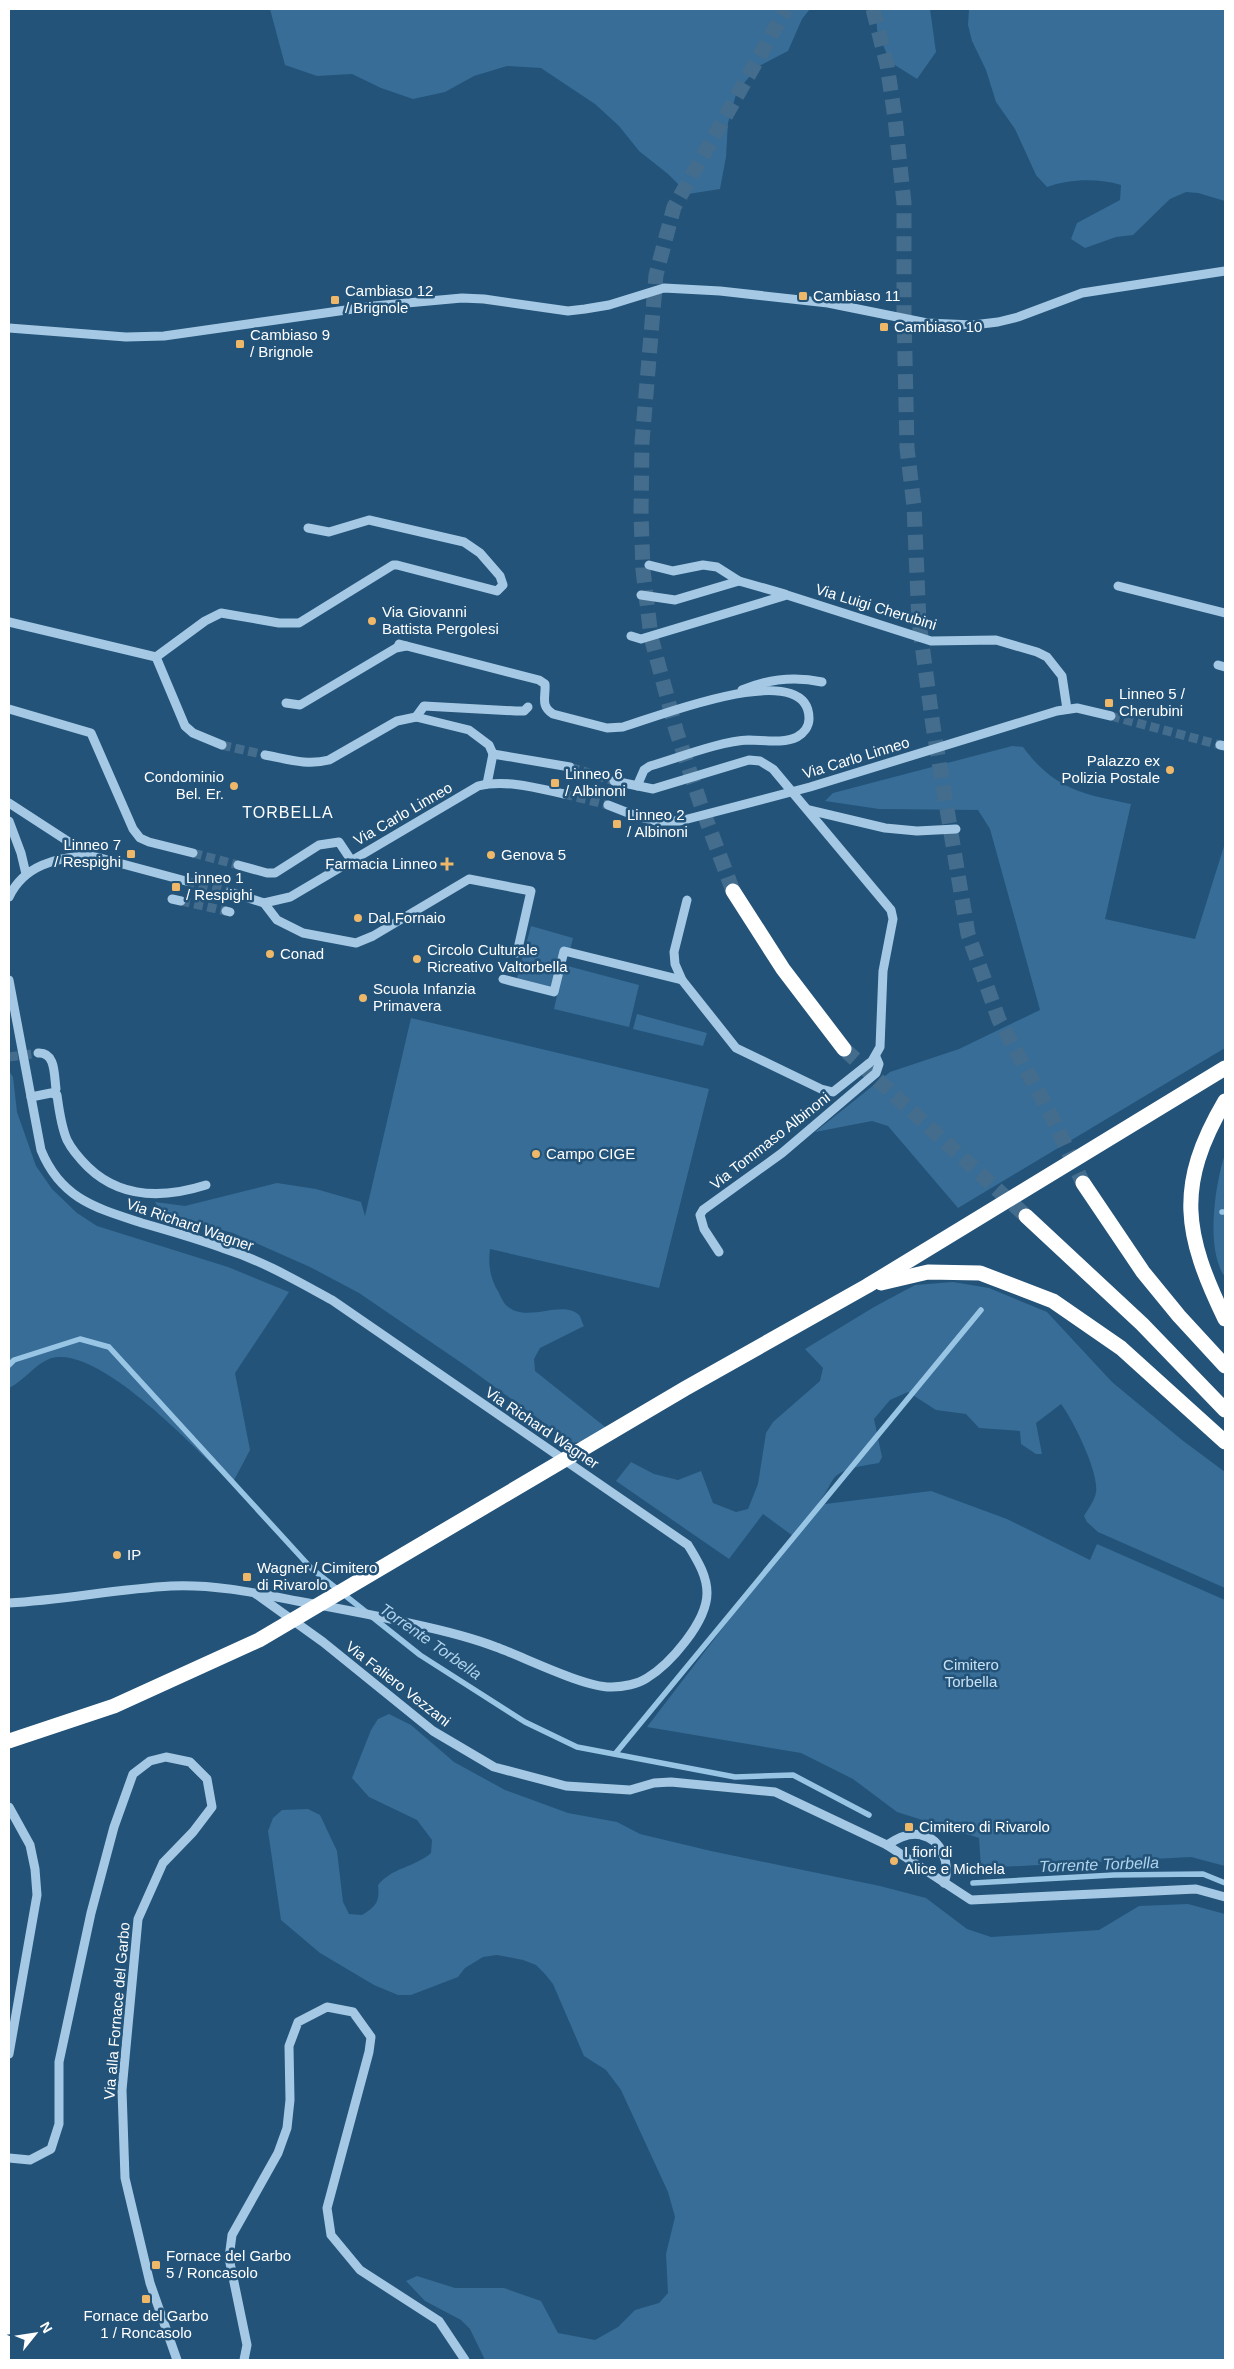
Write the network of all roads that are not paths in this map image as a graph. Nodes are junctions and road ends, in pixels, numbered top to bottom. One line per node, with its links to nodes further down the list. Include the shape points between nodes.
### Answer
1 (1224, 273): 2 (street, via 1082,293 1018,317 973,325 927,323 828,302 664,288 609,305 568,311 462,298 374,306 164,336 126,337)
2 (9, 328)
3 (308, 528): 12 (street, via 329,532 369,520 464,542 480,553 503,584 497,591 397,564 299,623 279,624 221,613)
4 (649, 565): 5 (street, Via Luigi Cherubini, via 673,570 703,565 717,567)
5 (739, 581): 7 (street, Via Luigi Cherubini); 8 (street, via 675,600)
6 (1118, 586): 9 (street)
7 (788, 594): 11 (street, via 641,639); 17 (street, Via Luigi Cherubini, via 930,641 996,640 1037,652 1047,657 1062,676)
8 (641, 595)
9 (1225, 613)
10 (9, 622): 12 (street)
11 (631, 636)
12 (156, 656): 21 (street, via 185,726 193,733)
13 (822, 682): 14 (street, via 799,678 772,680)
14 (738, 692): 15 (street, via 622,727 606,728 547,710 543,703 544,684 540,680 403,645 300,705); 27 (street, via 784,691 800,696 806,703 809,722 805,730 790,740 739,741 650,766 641,775)
15 (286, 703)
16 (528, 707): 20 (street, via 524,712 516,712 424,706)
17 (1067, 709): 19 (street, Via Carlo Linneo, via 1077,708); 30 (street, Via Carlo Linneo, via 810,787 680,820 658,822)
18 (9, 710): 34 (street, via 91,733 133,829 140,838)
19 (1112, 716)
20 (416, 717): 22 (street, via 397,721 322,762 302,763); 23 (street, via 468,730 489,745)
21 (222, 745)
22 (265, 754)
23 (493, 754): 24 (street); 26 (street)
24 (570, 767)
25 (614, 781): 27 (street, Via Tommaso Albinoni)
26 (487, 784): 28 (street, Via Carlo Linneo, via 518,785); 36 (street, Via Carlo Linneo, via 463,794)
27 (637, 786): 31 (street, Via Tommaso Albinoni, via 653,789 735,763 760,761 773,769)
28 (564, 794)
29 (9, 803): 35 (street)
30 (608, 804)
31 (808, 810): 33 (street, via 885,828 917,831); 52 (street, Via Tommaso Albinoni, via 893,914 883,971 880,1047)
32 (9, 821): 38 (street)
33 (956, 829)
34 (193, 853)
35 (89, 855): 38 (street, via 48,862); 39 (street)
36 (351, 860): 37 (street, via 339,842 319,845 275,872); 44 (street, Via Carlo Linneo, via 290,897)
37 (238, 865)
38 (26, 874): 42 (street)
39 (186, 881)
40 (733, 891): 50 (highway, via 783,969)
41 (230, 892): 44 (street)
42 (9, 897)
43 (687, 900): 48 (street, Via Tommaso Albinoni, via 674,952)
44 (264, 903): 45 (street, via 277,920 289,927 303,933 356,943 469,878 531,891)
45 (517, 952)
46 (502, 978): 48 (street, via 554,992 564,951)
47 (9, 980): 49 (street, Via Richard Wagner)
48 (682, 980): 52 (street, Via Tommaso Albinoni, via 736,1048 821,1089 833,1092)
49 (12, 1014): 55 (street, Via Richard Wagner)
50 (844, 1049)
51 (38, 1053): 54 (street, via 45,1053 52,1060)
52 (876, 1057): 60 (street, Via Tommaso Albinoni, via 879,1064 876,1073 782,1152 703,1210 701,1221)
53 (1225, 1068): 61 (highway)
54 (54, 1093): 55 (street); 58 (street, via 67,1141 80,1159 106,1181 148,1194 182,1192)
55 (31, 1097): 66 (street, Via Richard Wagner, via 46,1161 64,1185 81,1200 96,1208 227,1249 332,1300 688,1545 704,1577 707,1595 698,1622 660,1669 629,1685 611,1687 586,1681 494,1646 384,1617)
56 (1225, 1102): 62 (highway, via 1195,1164 1191,1219 1196,1250)
57 (1083, 1183): 63 (highway, via 1143,1272)
58 (206, 1185)
59 (1026, 1216): 64 (highway, via 1142,1324)
60 (719, 1252)
61 (867, 1286): 65 (highway, via 928,1272 980,1273 1053,1301 1121,1348); 68 (highway, via 686,1388 260,1640 114,1706)
62 (1225, 1319)
63 (1225, 1366)
64 (1225, 1410)
65 (1225, 1442)
66 (254, 1593): 67 (street, Via Faliero Vezzani, via 172,1586); 70 (street, Via Faliero Vezzani, via 323,1642 433,1731 494,1767 566,1786 630,1790 654,1782 671,1782 775,1792)
67 (9, 1603)
68 (9, 1742)
69 (9, 1807): 73 (street, via 30,1845 36,1895)
70 (887, 1845): 71 (street, Via Faliero Vezzani); 71 (street, via 913,1834 928,1838 946,1861)
71 (944, 1883): 72 (street, Via Faliero Vezzani, via 971,1900 1196,1889)
72 (1225, 1896)
73 (9, 2054)
74 (9, 2158): 75 (street, Via alla Fornace del Garbo, via 30,2160 51,2149 59,2124 59,2062 91,1913 114,1826 133,1774 150,1761 166,1757 190,1762 207,1779 212,1807 164,1863 138,1919 122,2090 125,2178 150,2283)
75 (177, 2360)
76 (244, 2360): 77 (street, via 247,2344 230,2258 232,2235 278,2153 287,2128 289,2046 298,2022 327,2006 353,2012 371,2037 327,2208 331,2235 360,2270 439,2321)
77 (465, 2360)

